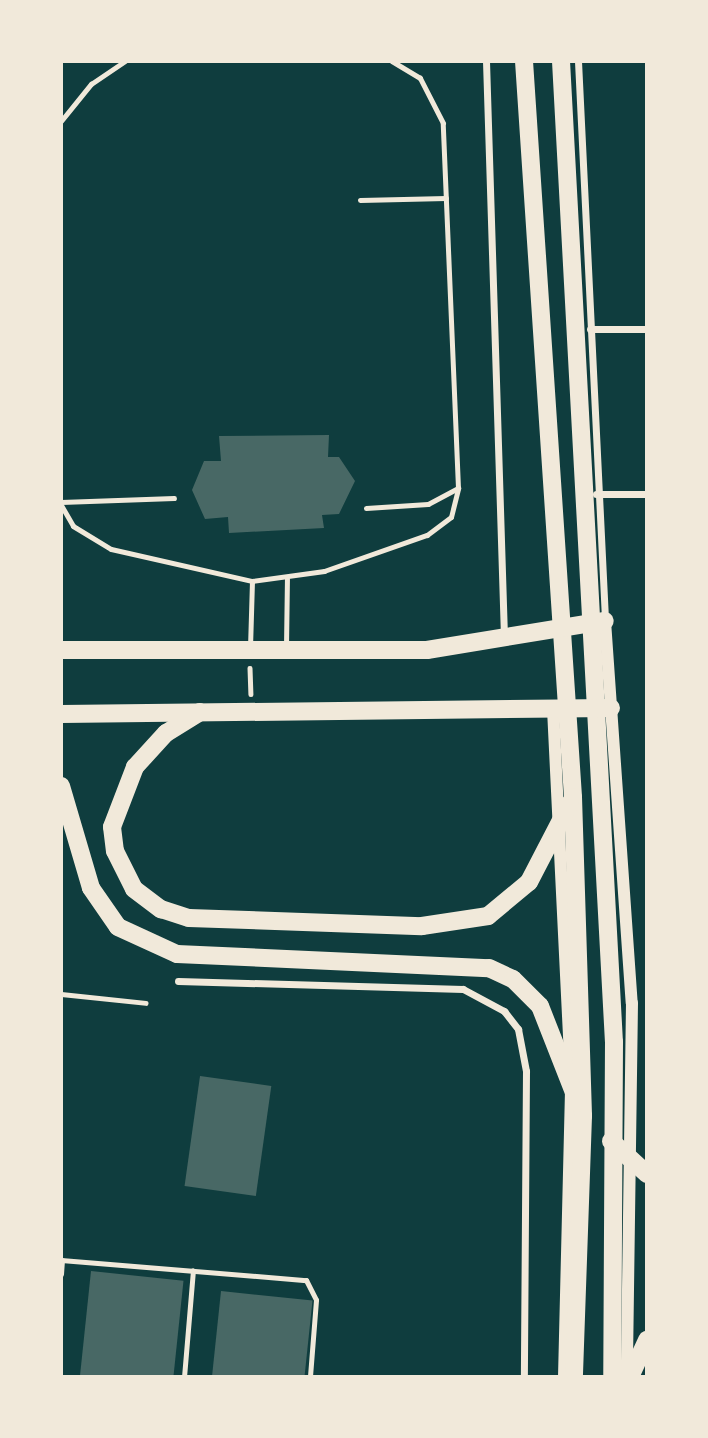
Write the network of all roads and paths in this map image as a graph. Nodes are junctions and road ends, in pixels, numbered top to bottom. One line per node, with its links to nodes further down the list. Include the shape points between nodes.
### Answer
1 (125, 61): 7 (lane, via 91,84)
2 (392, 61): 8 (lane, via 420,78 435,98 443,123)
3 (486, 61): 21 (street)
4 (524, 61): 31 (main road)
5 (561, 61): 36 (main road, via 614,1042)
6 (578, 61): 10 (street)
7 (61, 121)
8 (446, 198): 9 (lane); 12 (lane)
9 (360, 200)
10 (590, 329): 11 (street); 13 (street)
11 (647, 330)
12 (458, 488): 17 (lane, via 428,504); 18 (lane, via 451,517 441,529)
13 (596, 494): 14 (street); 20 (street)
14 (647, 494)
15 (174, 498): 16 (lane)
16 (61, 504): 19 (lane, via 73,526 111,550)
17 (366, 508)
18 (287, 579): 19 (lane); 24 (lane)
19 (252, 581): 23 (lane)
20 (605, 621): 21 (main road); 25 (street)
21 (504, 638): 24 (main road, via 427,650)
22 (61, 650): 23 (main road)
23 (250, 650): 24 (main road); 28 (path)
24 (285, 650)
25 (611, 708): 26 (main road); 48 (street, via 632,1003)
26 (553, 709): 28 (main road); 45 (street, via 571,1079)
27 (200, 712): 28 (main road); 29 (main road); 31 (main road, via 166,733 135,767 112,827 114,851 134,889 161,909 189,918 422,926 488,916 537,870)
28 (251, 712)
29 (61, 714)
30 (61, 786): 35 (main road, via 91,888 118,927 177,954 489,968 513,979 540,1006)
31 (573, 797): 35 (main road)
32 (178, 981): 44 (street, via 464,989 504,1010 518,1029 526,1071)
33 (61, 994): 34 (lane)
34 (146, 1003)
35 (583, 1116): 46 (main road)
36 (611, 1141): 37 (main road); 47 (main road)
37 (647, 1174)
38 (62, 1260): 39 (lane); 40 (lane)
39 (192, 1270): 42 (lane); 43 (lane, via 306,1280 316,1300)
40 (61, 1274)
41 (647, 1340): 48 (main road)
42 (184, 1377)
43 (310, 1377)
44 (524, 1377)
45 (564, 1377)
46 (574, 1377)
47 (612, 1377)
48 (629, 1377)

